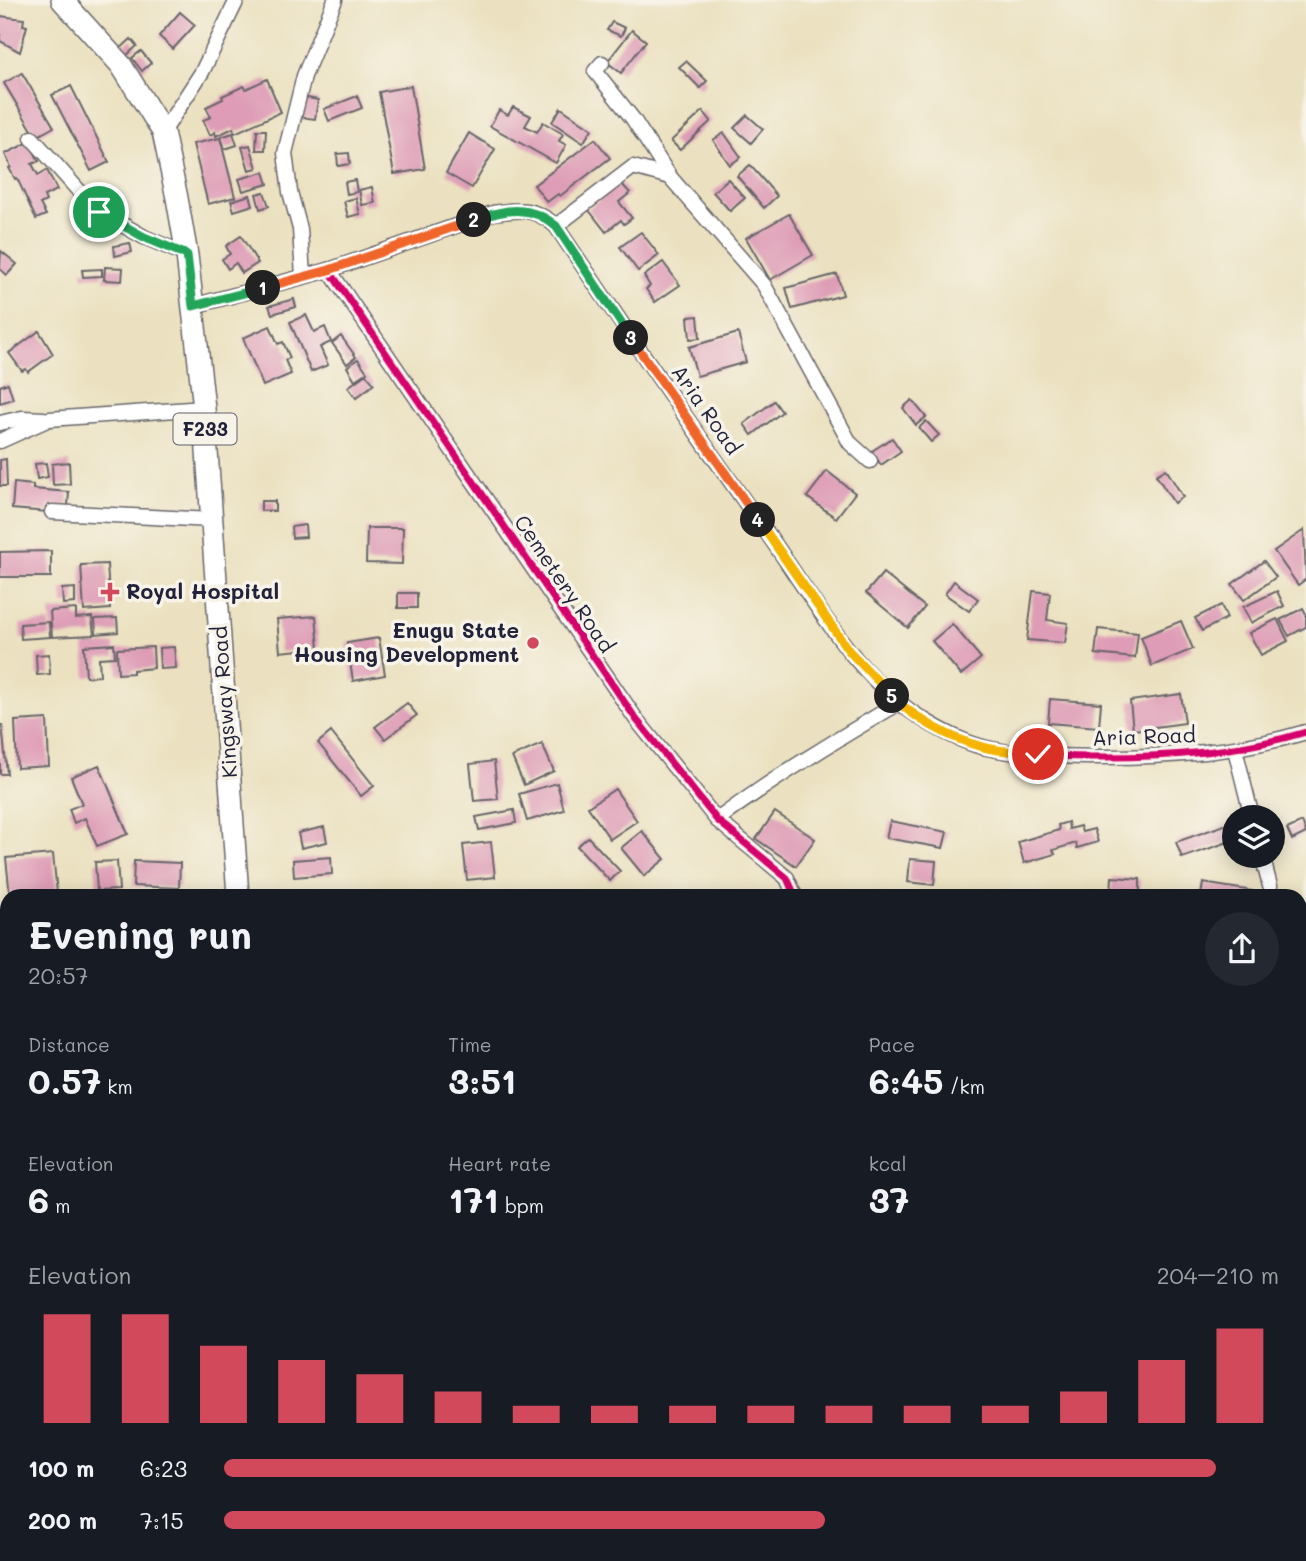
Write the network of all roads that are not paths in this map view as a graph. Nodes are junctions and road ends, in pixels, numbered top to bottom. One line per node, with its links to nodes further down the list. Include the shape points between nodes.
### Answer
1 (62, 0): 5 (main road, Kingsway Road / F233, via 121,65)
2 (237, 0): 5 (street, via 202,72)
3 (335, 0): 11 (street, via 304,76 285,153 300,229)
4 (602, 63): 7 (street, via 595,71)
5 (163, 132): 9 (main road, Kingsway Road / F233)
6 (32, 138): 9 (street, via 95,209)
7 (670, 177): 8 (street, via 633,167); 17 (street, via 764,285 850,443)
8 (556, 226): 10 (street, via 533,212 493,213); 20 (street, Aria Road, via 849,651)
9 (187, 255): 12 (main road, Kingsway Road / F233)
10 (329, 270): 11 (street); 24 (street, Cemetery Road, via 636,719)
11 (303, 277): 12 (street)
12 (193, 306): 13 (main road, Kingsway Road / F233)
13 (204, 408): 14 (street); 19 (main road, Kingsway Road / F233)
14 (48, 419): 15 (street); 16 (street)
15 (0, 423)
16 (0, 441)
17 (870, 461)
18 (52, 512): 19 (street)
19 (212, 520): 27 (main road, Kingsway Road / F233)
20 (899, 703): 22 (street, Aria Road, via 927,722 986,748 1076,757 1151,758); 24 (street, via 811,754)
21 (1306, 732): 22 (street, Aria Road)
22 (1234, 750): 23 (street)
23 (1249, 805)
24 (717, 820): 28 (street, Cemetery Road, via 787,878)
25 (1265, 868): 26 (street)
26 (1270, 886)
27 (238, 889)
28 (792, 889)

